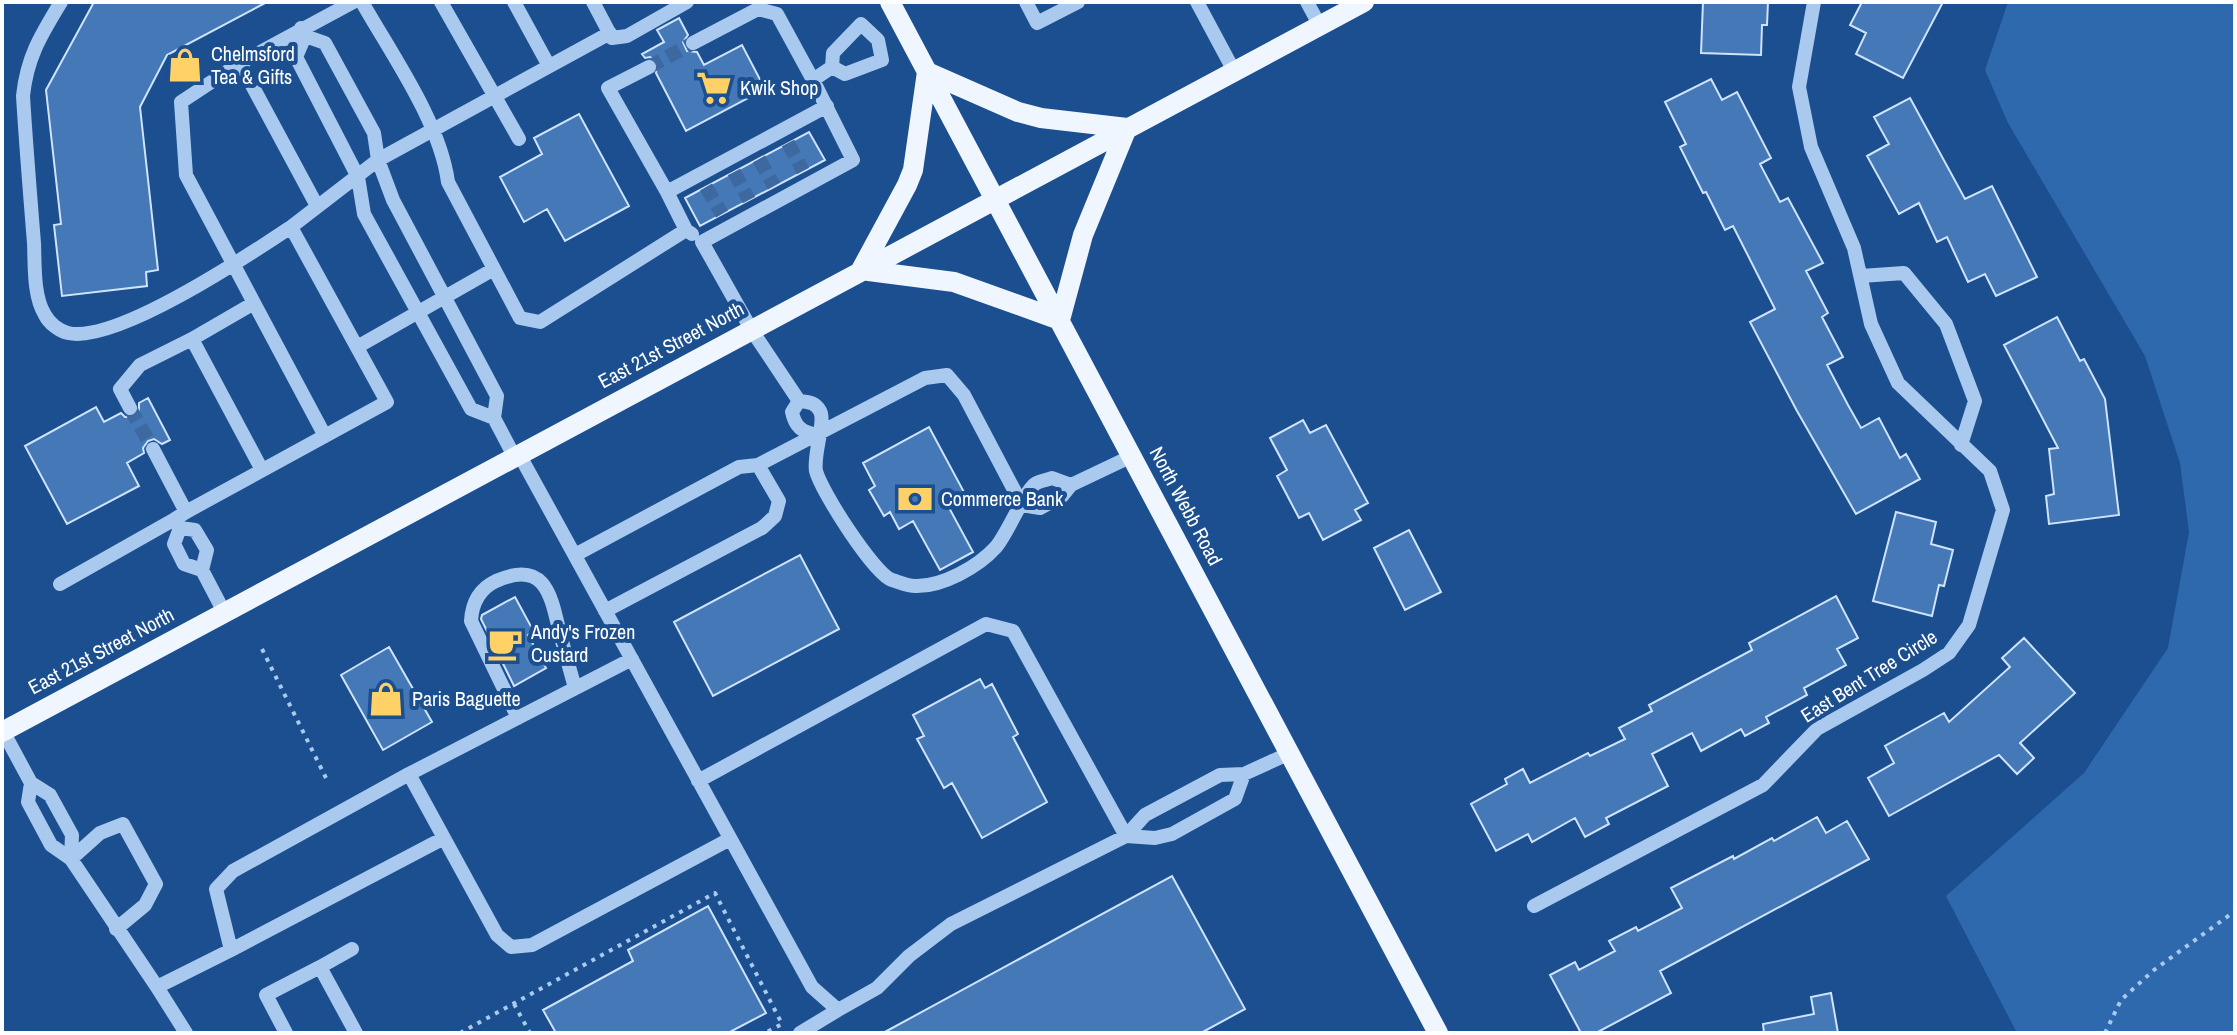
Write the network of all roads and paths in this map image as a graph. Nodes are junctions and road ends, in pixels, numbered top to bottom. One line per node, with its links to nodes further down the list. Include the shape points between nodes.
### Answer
1 (61, 2): 41 (street, via 33,49 23,96 35,264 45,316 71,334 103,331)
2 (353, 2): 17 (street)
3 (362, 2): 31 (street)
4 (441, 2): 28 (street)
5 (514, 2): 22 (street)
6 (593, 2): 18 (street)
7 (687, 2): 18 (street, via 627,36 612,38)
8 (890, 2): 16 (main road, North Webb Road)
9 (1026, 2): 10 (street, via 1037,23)
10 (1078, 2)
11 (1197, 2): 25 (street)
12 (1307, 2): 15 (street)
13 (1364, 2): 15 (main road, East 21st Street North)
14 (1814, 2): 44 (street, East Bent Tree Circle, via 1799,87 1811,147)
15 (1320, 26): 25 (main road, East 21st Street North)
16 (904, 28): 19 (street); 26 (main road, North Webb Road)
17 (303, 32): 21 (street); 33 (street, via 325,43 374,133); 34 (street, via 296,57)
18 (610, 33): 22 (street)
19 (878, 40): 24 (street, via 882,60 845,74); 24 (street, via 861,24 833,53)
20 (693, 43): 27 (street, via 758,9 777,14)
21 (240, 63): 37 (street); 41 (street, via 181,102 186,175)
22 (549, 66): 28 (street)
23 (649, 67): 35 (street, via 608,88)
24 (832, 67): 27 (street)
25 (1234, 71): 30 (main road, East 21st Street North)
26 (927, 72): 30 (main road, via 1018,112); 36 (main road, North Webb Road); 43 (main road, via 913,170)
27 (813, 80): 29 (street)
28 (494, 96): 31 (street); 32 (street)
29 (827, 106): 35 (street, via 784,137 703,181); 40 (street, via 853,160 752,206)
30 (1127, 128): 36 (main road, East 21st Street North); 48 (main road, via 1083,235)
31 (433, 129): 33 (street); 42 (street, via 448,182)
32 (519, 139)
33 (378, 160): 34 (street); 45 (street)
34 (358, 177): 37 (street); 47 (street, via 364,214)
35 (667, 192): 39 (street)
36 (995, 198): 43 (main road, East 21st Street North); 48 (main road, North Webb Road)
37 (317, 206): 38 (street)
38 (291, 227): 41 (street); 51 (street)
39 (686, 230): 40 (street); 42 (street, via 540,322 520,318)
40 (702, 242): 49 (street)
41 (233, 265): 46 (street)
42 (494, 269): 45 (street)
43 (861, 270): 48 (main road, via 954,282); 49 (main road, East 21st Street North)
44 (1861, 276): 57 (street, East Bent Tree Circle, via 1871,324 1898,383); 57 (street, via 1904,273 1946,324 1975,401)
45 (444, 297): 47 (street); 54 (street, via 497,396)
46 (254, 303): 50 (street); 56 (street)
47 (418, 312): 51 (street); 54 (street, via 471,409)
48 (1060, 320): 60 (main road, North Webb Road)
49 (751, 329): 52 (street); 59 (main road, East 21st Street North)
50 (192, 339): 53 (street, via 140,365 120,389); 62 (street)
51 (357, 347): 56 (street, via 387,402)
52 (799, 401): 55 (street, via 820,410); 55 (street, via 792,412 794,422 803,432)
53 (130, 408)
54 (494, 418): 59 (street)
55 (817, 435): 61 (street); 64 (street, via 925,378 947,375 964,395); 64 (street, via 816,471 864,553 886,578 913,587 937,584 996,546)
56 (325, 436): 62 (street)
57 (1961, 445): 86 (street, East Bent Tree Circle, via 1990,471 2003,510 1969,625 1949,653 1817,729 1763,785)
58 (153, 449): 65 (street)
59 (516, 455): 66 (street); 70 (main road, East 21st Street North)
60 (1132, 456): 63 (street); 76 (main road, North Webb Road)
61 (758, 465): 66 (street, via 739,467); 69 (street, via 779,501 775,516 762,528)
62 (262, 470): 65 (street)
63 (1071, 485): 64 (street, via 1040,508); 64 (street, via 1052,478 1034,485)
64 (1022, 505)
65 (180, 520): 67 (street, via 195,530 207,550); 67 (street, via 174,544 184,564); 68 (street)
66 (575, 555): 69 (street)
67 (202, 570): 70 (street)
68 (60, 584)
69 (605, 611): 72 (street)
70 (224, 612): 75 (main road, East 21st Street North)
71 (262, 649): 79 (path)
72 (632, 659): 73 (street); 80 (street)
73 (575, 688): 74 (street); 74 (street, via 545,583 530,574 493,582 480,593 471,621)
74 (518, 718): 77 (street)
75 (2, 731): 81 (street)
76 (1290, 753): 78 (street); 102 (main road, North Webb Road)
77 (409, 774): 83 (street); 90 (street, via 233,871 216,889)
78 (1244, 774): 82 (street, via 1220,775 1145,815); 82 (street, via 1235,799 1172,834)
79 (327, 780)
80 (698, 781): 82 (street, via 986,624 1013,631); 84 (street)
81 (31, 783): 85 (street, via 50,795 72,835); 85 (street, via 28,802 51,845)
82 (1126, 836): 94 (street, via 951,924 877,988)
83 (444, 838): 84 (street, via 497,935 511,947 532,945); 90 (street)
84 (730, 839): 94 (street, via 812,987)
85 (71, 859): 88 (street); 88 (street, via 100,833 123,824 156,884 145,905)
86 (1534, 906)
87 (2235, 911): 103 (path, via 2121,1000)
88 (116, 929): 92 (street)
89 (352, 949): 91 (street)
90 (231, 950): 92 (street)
91 (320, 967): 96 (street, via 266,995); 97 (street)
92 (157, 987): 95 (street)
93 (514, 1004): 98 (path); 99 (path); 100 (path, via 715,893 782,1024)
94 (838, 1010): 101 (street)
95 (186, 1033)
96 (286, 1033)
97 (356, 1033)
98 (460, 1033)
99 (530, 1033)
100 (765, 1033)
101 (800, 1033)
102 (1438, 1033)
103 (2105, 1033)

